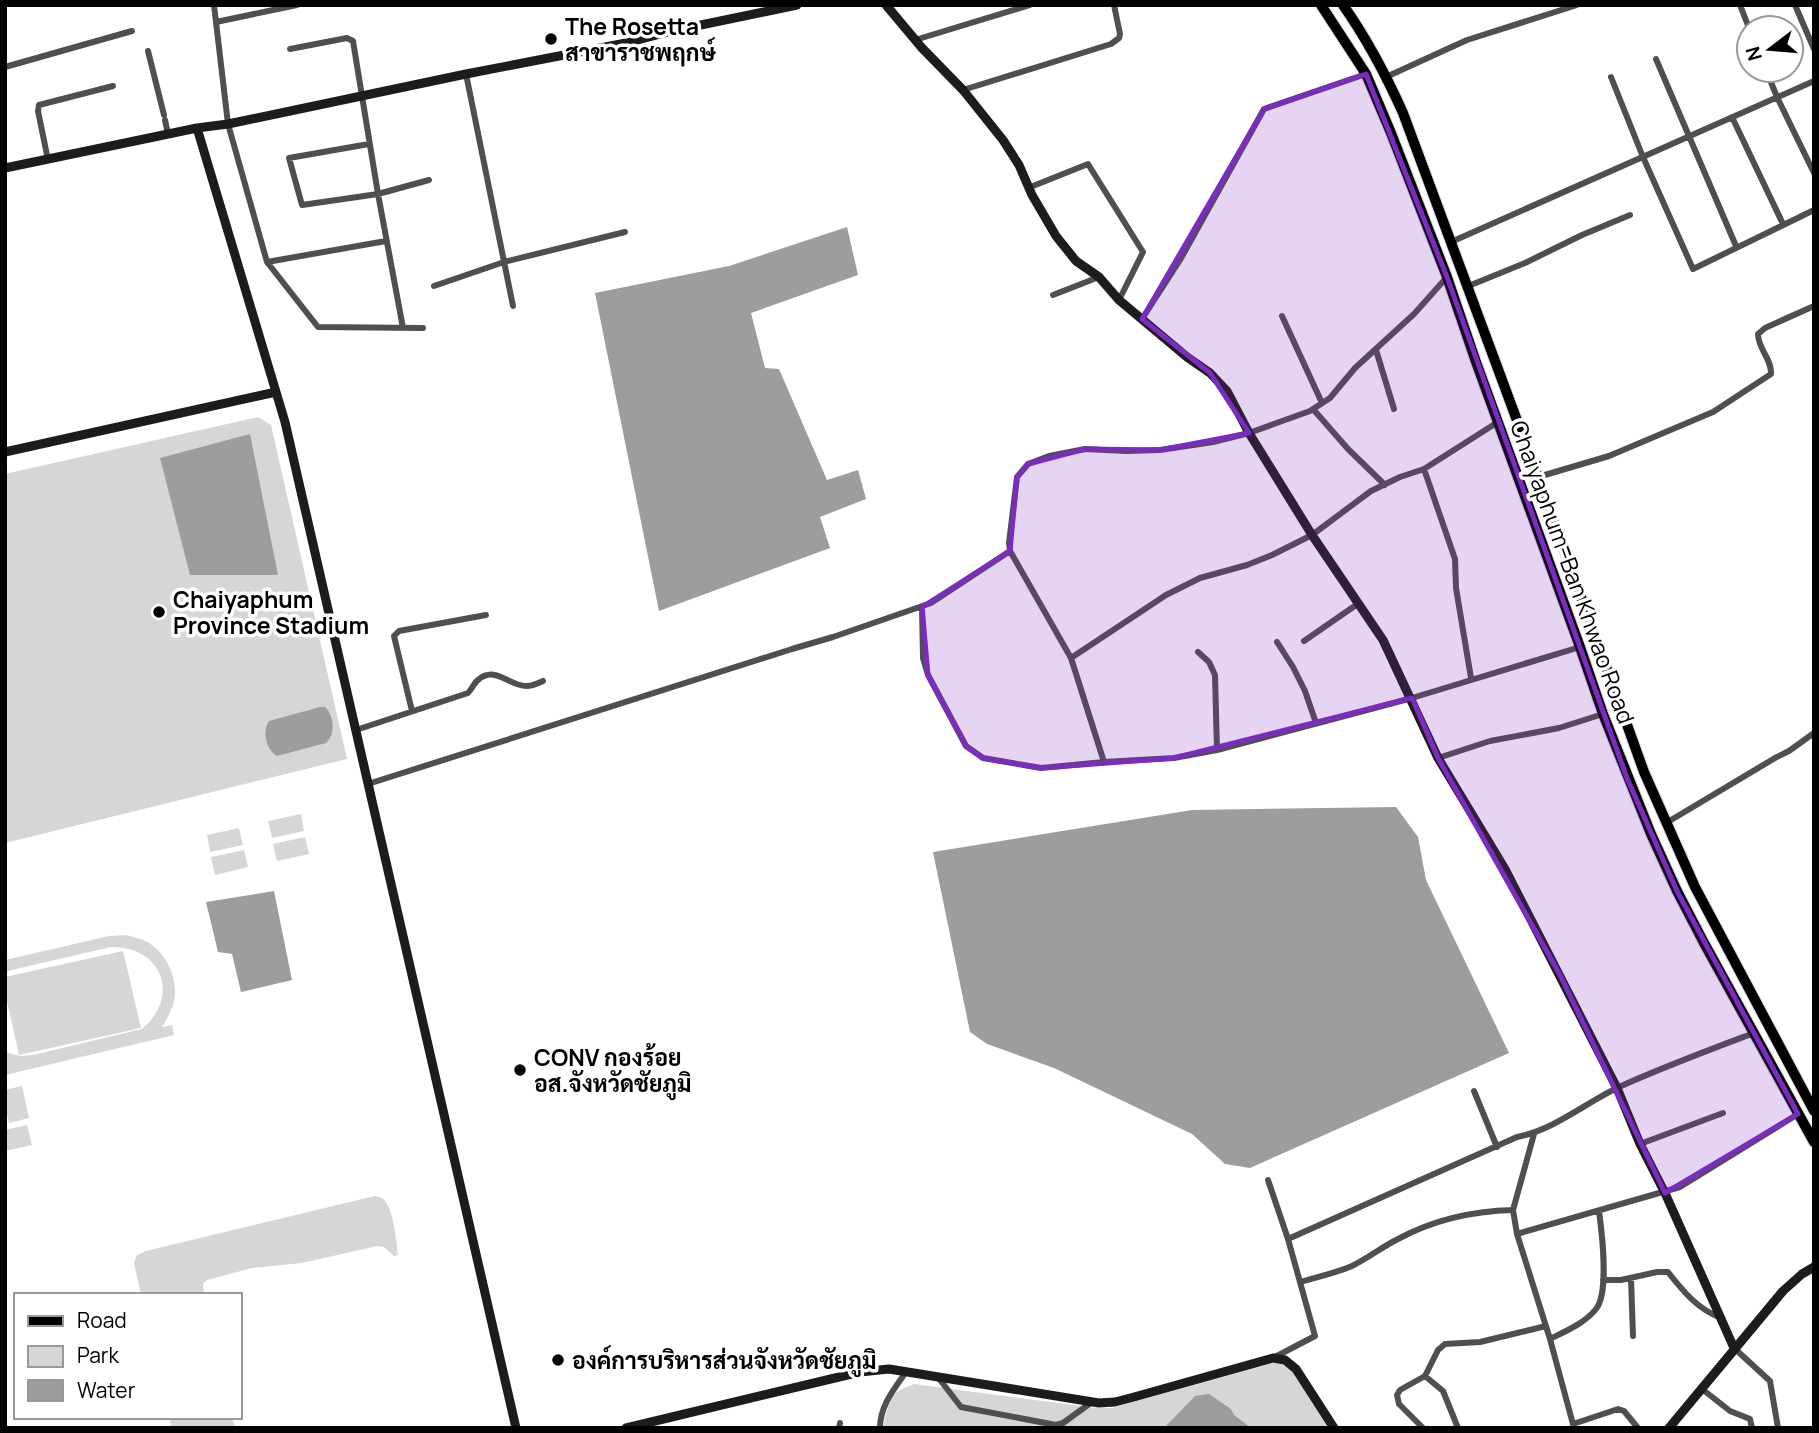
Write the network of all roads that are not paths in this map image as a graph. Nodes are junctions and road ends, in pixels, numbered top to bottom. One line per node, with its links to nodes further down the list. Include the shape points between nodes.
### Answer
1 (214, 5): 11 (street)
2 (297, 5): 11 (street)
3 (797, 5): 19 (street)
4 (886, 5): 13 (street)
5 (1030, 5): 13 (street)
6 (1114, 5): 26 (street, via 1120,34 1111,44)
7 (1321, 5): 20 (main road, Chaiyaphum–Ban Khwao Road)
8 (1343, 5): 21 (main road, Chaiyaphum–Ban Khwao Road)
9 (1577, 5): 21 (street, via 1467,40)
10 (1795, 5): 15 (street)
11 (216, 22): 30 (street)
12 (132, 31): 18 (street)
13 (915, 40): 26 (street)
14 (290, 49): 27 (street, via 350,38)
15 (1814, 49)
16 (148, 51): 32 (street)
17 (1656, 59): 33 (street)
18 (5, 67)
19 (466, 74): 27 (street); 50 (street)
20 (1366, 74): 52 (main road, Chaiyaphum–Ban Khwao Road); 60 (street, via 1265,109)
21 (1387, 77): 47 (main road, Chaiyaphum–Ban Khwao Road)
22 (1611, 77): 35 (street)
23 (1814, 81): 28 (street)
24 (1772, 84): 28 (street)
25 (113, 86): 36 (street, via 38,105)
26 (963, 90): 40 (street, via 1003,140)
27 (362, 97): 30 (street); 34 (street)
28 (1777, 97): 29 (street); 38 (street)
29 (1732, 117): 33 (street); 44 (street)
30 (228, 124): 31 (street); 49 (street)
31 (197, 128): 32 (street); 64 (street)
32 (169, 134): 36 (street)
33 (1689, 137): 35 (street); 48 (street)
34 (369, 144): 41 (street); 41 (street, via 289,158 302,205)
35 (1643, 157): 47 (street); 48 (street, via 1693,268)
36 (48, 159): 37 (street)
37 (5, 169)
38 (1814, 173)
39 (429, 180): 41 (street)
40 (1028, 188): 51 (street, via 1056,236 1076,261); 56 (street, via 1088,164 1143,252)
41 (378, 194): 46 (street)
42 (1814, 210): 44 (street)
43 (1630, 215): 54 (street)
44 (1783, 224): 48 (street)
45 (625, 232): 50 (street)
46 (386, 240): 49 (street); 61 (street)
47 (1451, 242): 54 (main road, Chaiyaphum–Ban Khwao Road)
48 (1736, 246)
49 (267, 262): 61 (street, via 318,327)
50 (504, 262): 53 (street); 57 (street)
51 (1099, 277): 55 (street); 56 (street)
52 (1447, 277): 63 (street); 68 (main road, Chaiyaphum–Ban Khwao Road)
53 (434, 286)
54 (1466, 286): 72 (main road, Chaiyaphum–Ban Khwao Road)
55 (1053, 295)
56 (1119, 300): 60 (street)
57 (513, 306)
58 (1814, 306): 72 (street, via 1758,334 1771,373 1713,412 1609,456)
59 (1282, 316): 65 (street)
60 (1142, 319): 69 (street, via 1227,391)
61 (403, 328): 62 (street)
62 (423, 328)
63 (1376, 350): 65 (street); 67 (street)
64 (276, 392): 70 (street); 92 (street)
65 (1322, 403): 66 (street)
66 (1313, 409): 69 (street); 73 (street)
67 (1394, 409)
68 (1498, 422): 71 (street); 78 (main road, Chaiyaphum–Ban Khwao Road)
69 (1249, 433): 74 (street); 75 (street, via 1160,450 1085,449 1028,464 1017,477)
70 (5, 452)
71 (1424, 469): 73 (street); 86 (street, via 1455,559)
72 (1538, 477): 76 (main road, Chaiyaphum–Ban Khwao Road)
73 (1385, 485): 74 (street)
74 (1312, 535): 77 (street); 85 (street, via 1166,595)
75 (1010, 551): 79 (street); 85 (street)
76 (1580, 595): 78 (main road); 98 (main road, Chaiyaphum–Ban Khwao Road)
77 (1359, 603): 81 (street); 88 (street, via 1384,640)
78 (1564, 603): 83 (main road, Chaiyaphum–Ban Khwao Road)
79 (922, 607): 96 (street, via 928,675 966,746 983,758 1041,768); 97 (street)
80 (486, 615): 89 (street, via 400,631 394,636)
81 (1304, 641)
82 (1278, 642): 91 (street, via 1305,691)
83 (1580, 647): 86 (street); 90 (main road, Chaiyaphum–Ban Khwao Road)
84 (1198, 652): 94 (street, via 1215,675)
85 (1071, 658): 96 (street)
86 (1471, 678): 88 (street)
87 (543, 681): 89 (street, via 530,687 497,674 486,675 468,693)
88 (1412, 698): 91 (street); 95 (street)
89 (412, 711): 92 (street)
90 (1604, 714): 95 (street); 99 (main road, Chaiyaphum–Ban Khwao Road, via 1677,891)
91 (1316, 723): 94 (street)
92 (356, 730): 97 (street)
93 (1814, 733): 98 (street)
94 (1217, 750): 96 (street)
95 (1438, 758): 100 (street, via 1505,869)
96 (1104, 762)
97 (368, 784): 131 (street)
98 (1665, 823): 102 (main road, Chaiyaphum–Ban Khwao Road)
99 (1755, 1033): 100 (street); 104 (main road, Chaiyaphum–Ban Khwao Road)
100 (1617, 1088): 105 (street); 107 (street)
101 (1474, 1091): 108 (street)
102 (1814, 1111)
103 (1723, 1113): 107 (street)
104 (1798, 1114): 106 (main road, Chaiyaphum–Ban Khwao Road); 110 (street)
105 (1534, 1133): 108 (street); 111 (street)
106 (1814, 1142)
107 (1640, 1144): 110 (street)
108 (1497, 1147): 114 (street)
109 (1268, 1180): 114 (street)
110 (1665, 1193): 112 (street); 119 (street)
111 (1513, 1210): 113 (street); 118 (street, via 1434,1224 1353,1266)
112 (1599, 1212): 113 (street); 117 (street)
113 (1517, 1234): 120 (street)
114 (1288, 1239): 118 (street)
115 (1814, 1267): 123 (street, via 1783,1291)
116 (1631, 1279): 117 (street); 119 (street, via 1668,1272 1695,1302); 121 (street)
117 (1603, 1280): 122 (street, via 1597,1309)
118 (1300, 1282): 124 (street, via 1315,1336)
119 (1721, 1318): 123 (street)
120 (1546, 1326): 122 (street); 127 (street, via 1480,1342 1445,1344)
121 (1633, 1336)
122 (1550, 1339): 130 (street)
123 (1734, 1348): 128 (street); 140 (street, via 1770,1381)
124 (1273, 1358): 129 (street, via 1115,1402); 134 (street, via 1296,1369)
125 (905, 1372): 126 (street); 132 (street, via 860,1372); 133 (street, via 885,1404)
126 (937, 1376): 129 (street); 129 (street, via 961,1407 1056,1424)
127 (1425, 1376): 135 (street, via 1397,1395 1399,1404); 136 (street, via 1443,1391)
128 (1702, 1389): 138 (street); 139 (street, via 1730,1411 1750,1419)
129 (1092, 1402)
130 (1574, 1426): 137 (street, via 1618,1409)
131 (516, 1428)
132 (626, 1428)
133 (880, 1428)
134 (1334, 1428)
135 (1423, 1428)
136 (1458, 1428)
137 (1638, 1428)
138 (1669, 1428)
139 (1752, 1428)
140 (1778, 1428)

